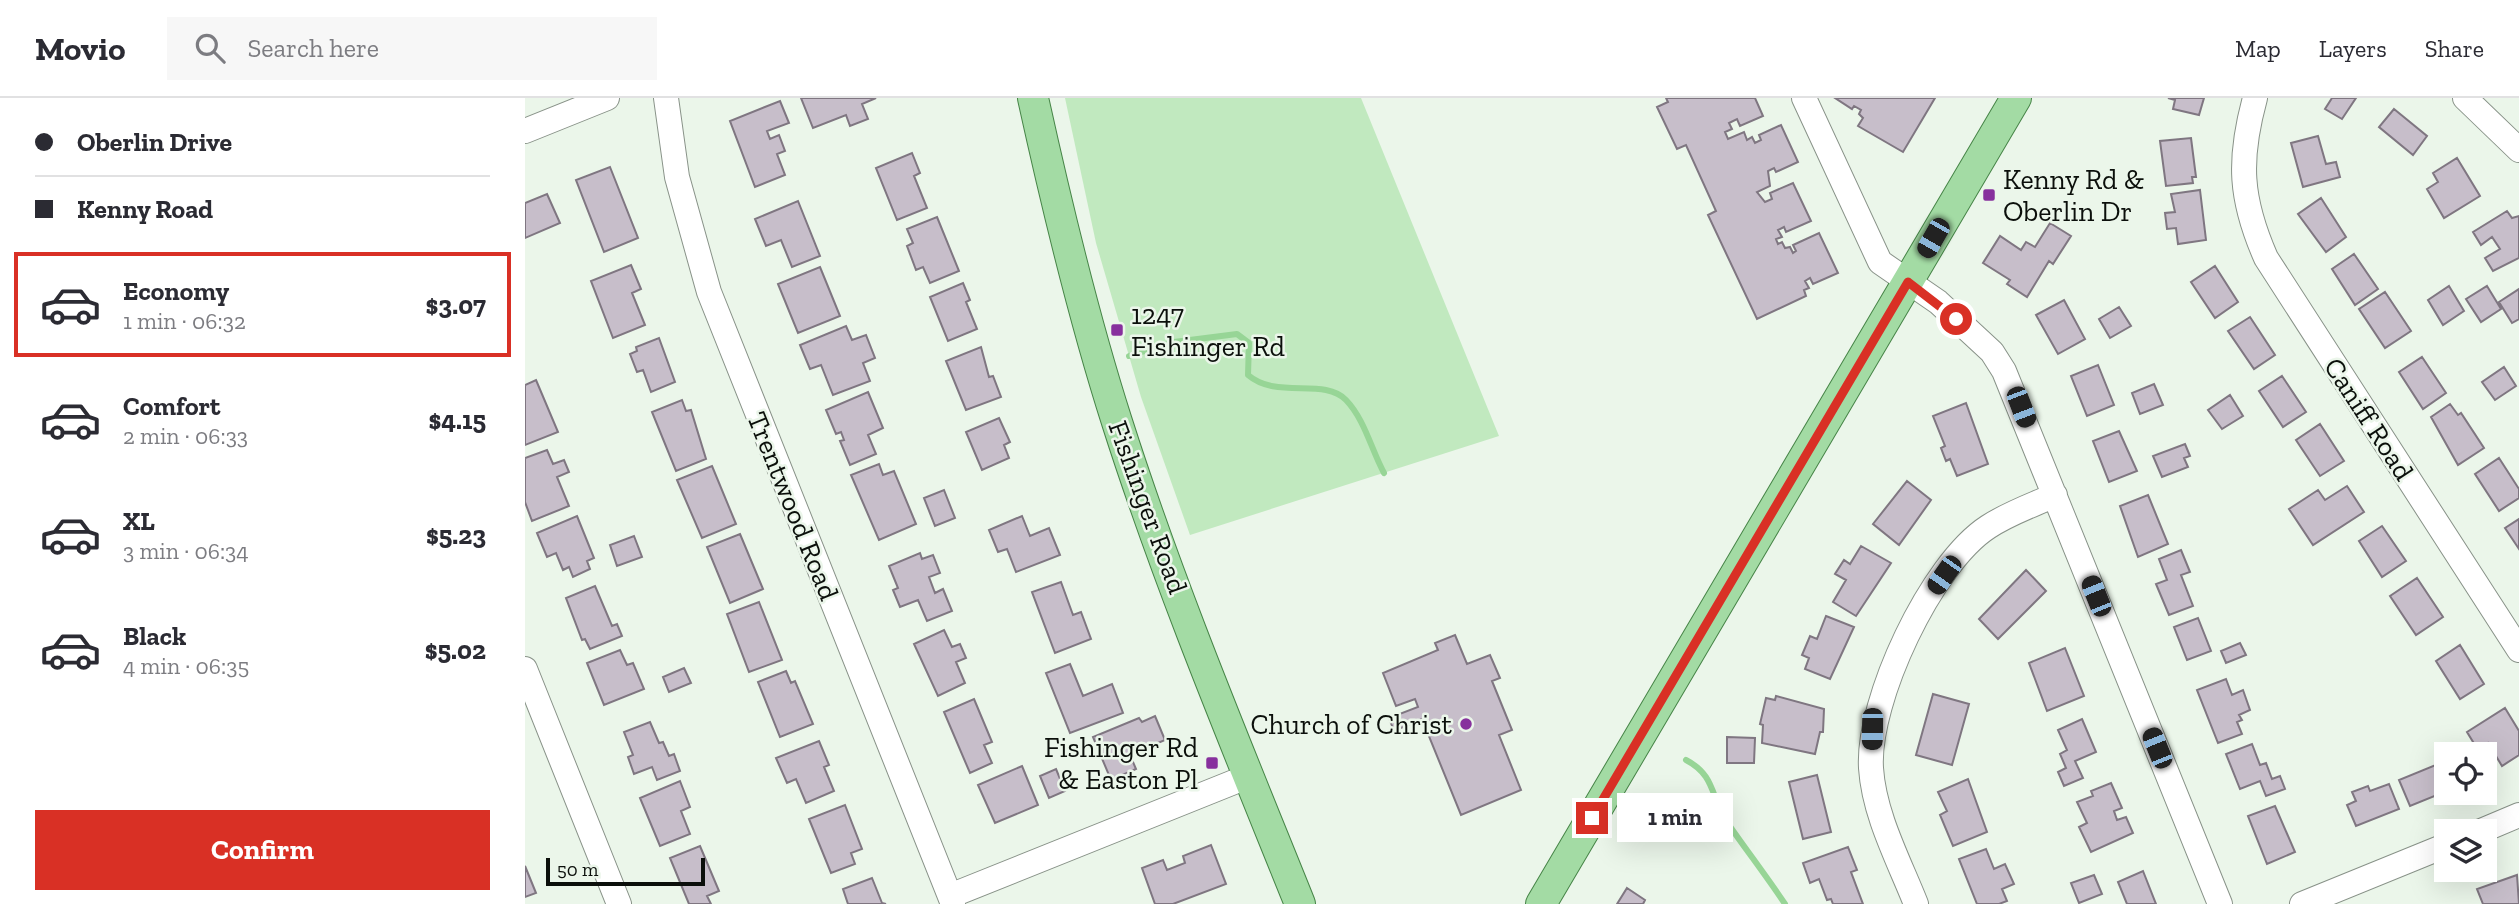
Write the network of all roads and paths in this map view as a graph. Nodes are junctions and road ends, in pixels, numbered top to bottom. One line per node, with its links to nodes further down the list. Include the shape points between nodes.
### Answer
1 (607, 98): 8 (street)
2 (666, 98): 18 (street, Trentwood Road, via 677,177 709,292)
3 (1033, 98): 14 (main road, Fishinger Road, via 1087,326 1117,423)
4 (1804, 98): 10 (street, via 1880,262)
5 (2016, 98): 10 (main road)
6 (2255, 98): 12 (street, Caniff Road, via 2242,178 2246,204 2266,258)
7 (2465, 98): 9 (street)
8 (525, 131)
9 (2519, 150)
10 (1908, 282): 11 (street, via 1938,302 1992,352 2021,407); 21 (main road)
11 (2055, 495): 22 (street, via 1987,527 1958,556 1899,651 1872,729 1871,770 1879,812); 23 (street)
12 (2519, 650)
13 (525, 669): 19 (street)
14 (1249, 776): 18 (street); 20 (main road, Fishinger Road)
15 (2519, 816): 16 (street)
16 (2497, 825)
17 (2434, 850): 24 (street)
18 (951, 900)
19 (619, 904)
20 (1300, 904)
21 (1541, 904)
22 (1916, 904)
23 (2220, 904)
24 (2302, 904)

